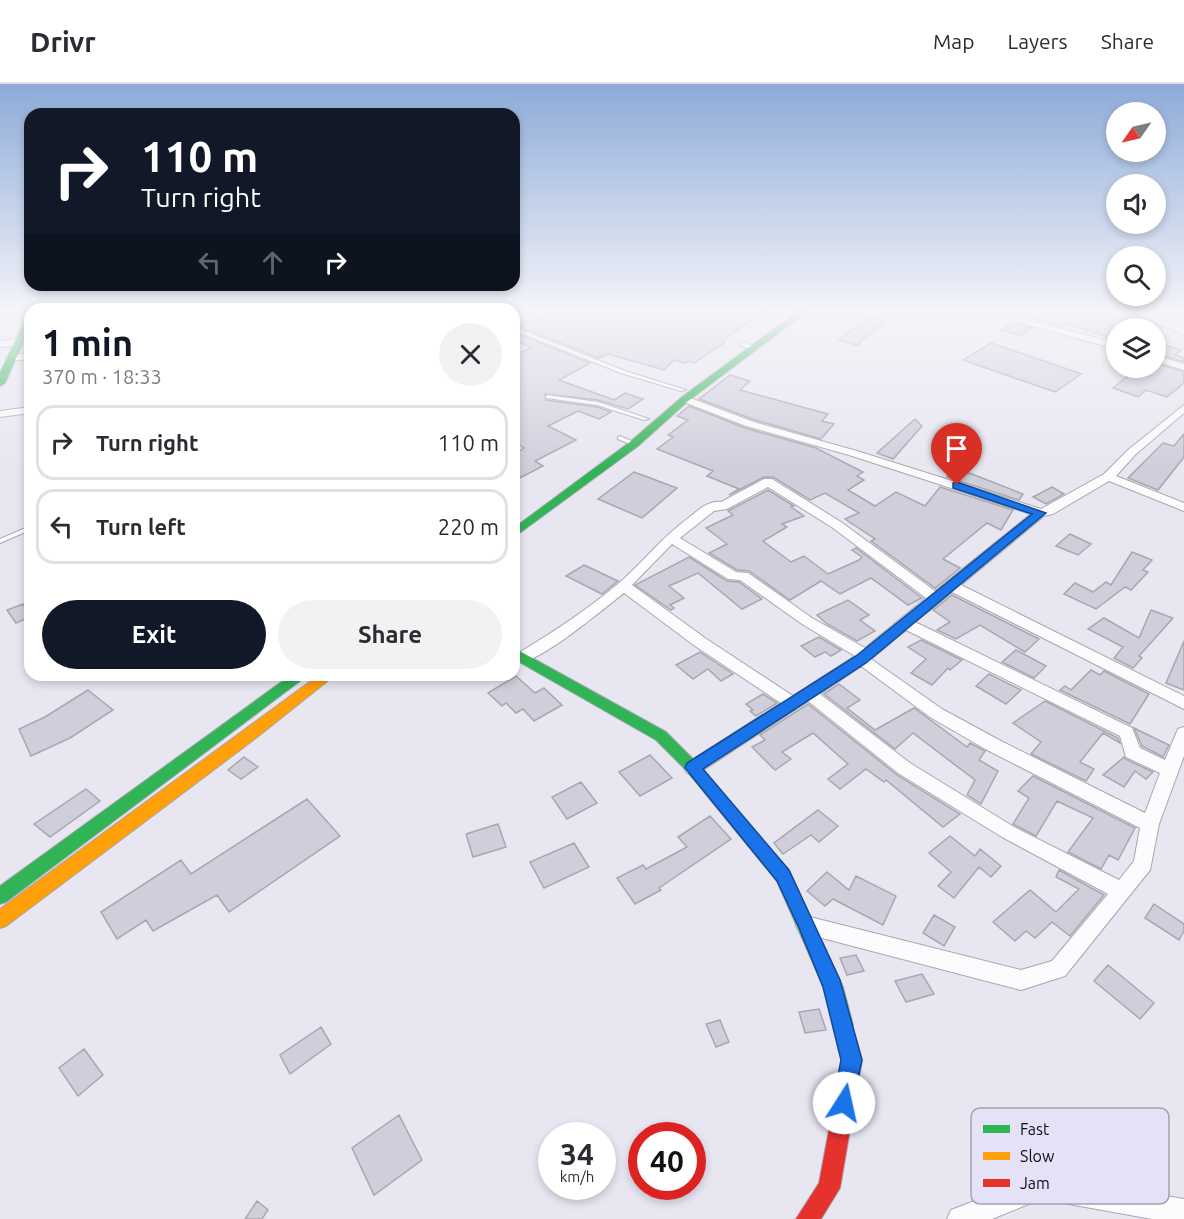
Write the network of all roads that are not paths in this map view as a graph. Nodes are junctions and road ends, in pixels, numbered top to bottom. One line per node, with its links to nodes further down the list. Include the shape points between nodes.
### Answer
1 (9, 363): 4 (street)
2 (600, 363): 5 (lane)
3 (727, 363): 5 (street)
4 (0, 383)
5 (686, 395): 10 (street); 12 (street); 16 (street, via 750,424)
6 (548, 397): 10 (lane, via 598,404)
7 (1184, 408): 13 (street)
8 (24, 411): 9 (street)
9 (0, 414)
10 (646, 419): 11 (street)
11 (620, 438): 12 (lane); 14 (street)
12 (634, 444): 14 (street)
13 (1108, 477): 15 (street); 16 (street)
14 (558, 494): 17 (street); 18 (street)
15 (1184, 507)
16 (1040, 513): 23 (street)
17 (520, 516)
18 (520, 529)
19 (24, 531): 21 (lane)
20 (671, 538): 22 (street); 24 (street, via 716,504 723,506 768,482 837,525); 28 (street, via 733,576 743,576)
21 (0, 541)
22 (624, 586): 26 (street, via 557,637); 32 (street)
23 (952, 586): 24 (street); 33 (street)
24 (934, 597): 25 (street)
25 (905, 623): 28 (street); 37 (street, via 1126,732 1132,752)
26 (520, 655)
27 (520, 657): 36 (street, via 661,736)
28 (864, 657): 31 (street); 39 (street, via 936,713)
29 (293, 681): 35 (street)
30 (320, 681): 38 (street)
31 (808, 693): 32 (street); 42 (street, via 904,768 1008,832)
32 (792, 703): 36 (street)
33 (1184, 704)
34 (1184, 733): 37 (street)
35 (177, 767): 38 (street); 40 (street)
36 (693, 768): 45 (street, via 783,876)
37 (1170, 770): 39 (street)
38 (191, 777): 41 (street)
39 (1150, 825): 42 (street, via 1143,864)
40 (54, 856): 41 (street); 43 (street)
41 (69, 868): 44 (street)
42 (1122, 891): 45 (street, via 1058,969 1020,980)
43 (0, 896)
44 (0, 920)
45 (806, 925): 49 (street, via 833,987 852,1060 829,1188)
46 (998, 1204): 50 (street)
47 (1138, 1204): 48 (street)
48 (1184, 1212)
49 (807, 1219)
50 (960, 1219)

